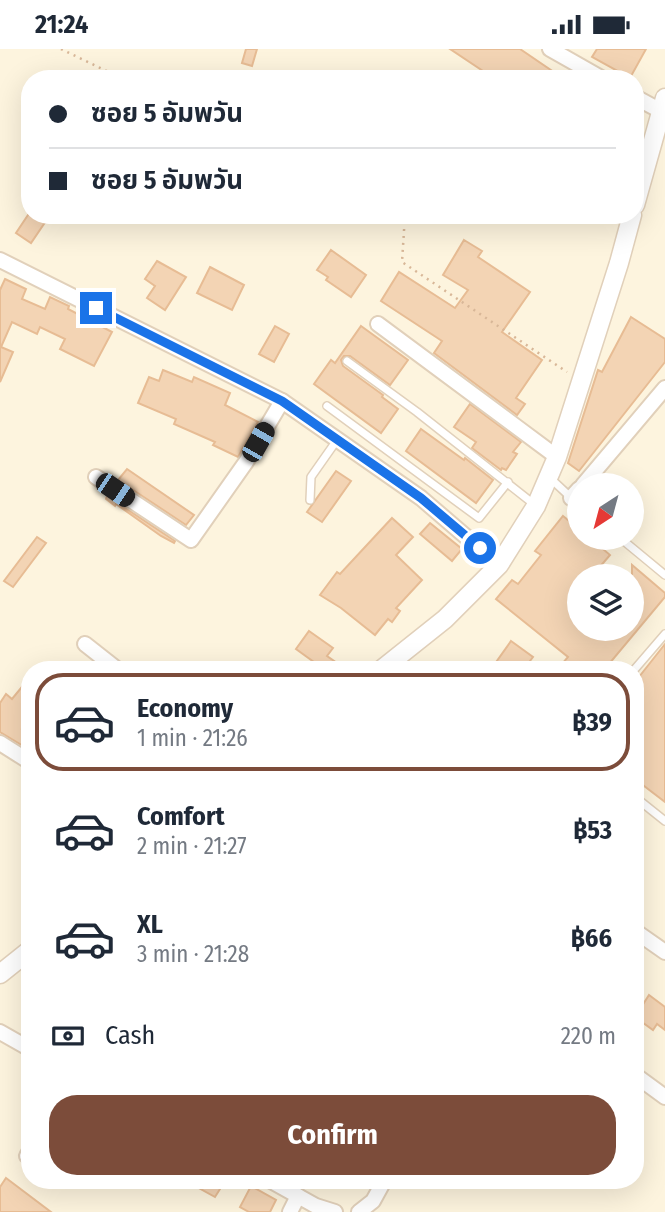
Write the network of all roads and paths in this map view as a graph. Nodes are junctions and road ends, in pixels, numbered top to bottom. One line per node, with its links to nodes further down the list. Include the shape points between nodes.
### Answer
1 (61, 49): 3 (path)
2 (550, 49): 4 (street)
3 (104, 70)
4 (587, 70)
5 (644, 100): 6 (street)
6 (663, 105): 7 (street)
7 (644, 173)
8 (404, 224): 13 (path, via 402,262)
9 (629, 224): 13 (street)
10 (1, 264): 15 (street)
11 (378, 324): 18 (street)
12 (347, 361): 22 (lane)
13 (582, 381): 18 (street)
14 (665, 389): 19 (street)
15 (282, 401): 17 (street); 20 (street, via 191,540)
16 (327, 406): 22 (lane, via 480,518)
17 (337, 440): 24 (lane, via 311,477); 27 (street, via 421,498)
18 (557, 457): 21 (street)
19 (593, 473)
20 (96, 477)
21 (548, 477): 23 (lane); 25 (street)
22 (508, 482): 25 (lane)
23 (567, 490)
24 (310, 500)
25 (536, 506): 27 (street)
26 (635, 550): 28 (lane)
27 (499, 565): 32 (street, via 445,619)
28 (665, 575)
29 (665, 634): 33 (lane)
30 (85, 644): 31 (street)
31 (107, 661)
32 (392, 661)
33 (642, 661)
34 (0, 743): 35 (street)
35 (21, 756)
36 (644, 804): 37 (lane)
37 (665, 821)
38 (644, 937): 39 (street)
39 (665, 952)
40 (21, 957): 41 (street)
41 (0, 974)
42 (0, 1033): 43 (street)
43 (21, 1044)
44 (644, 1082): 45 (street)
45 (665, 1097)
46 (285, 1189): 48 (street)
47 (380, 1189): 51 (street)
48 (298, 1196): 49 (street); 50 (street)
49 (290, 1212)
50 (335, 1212)
51 (359, 1212)

